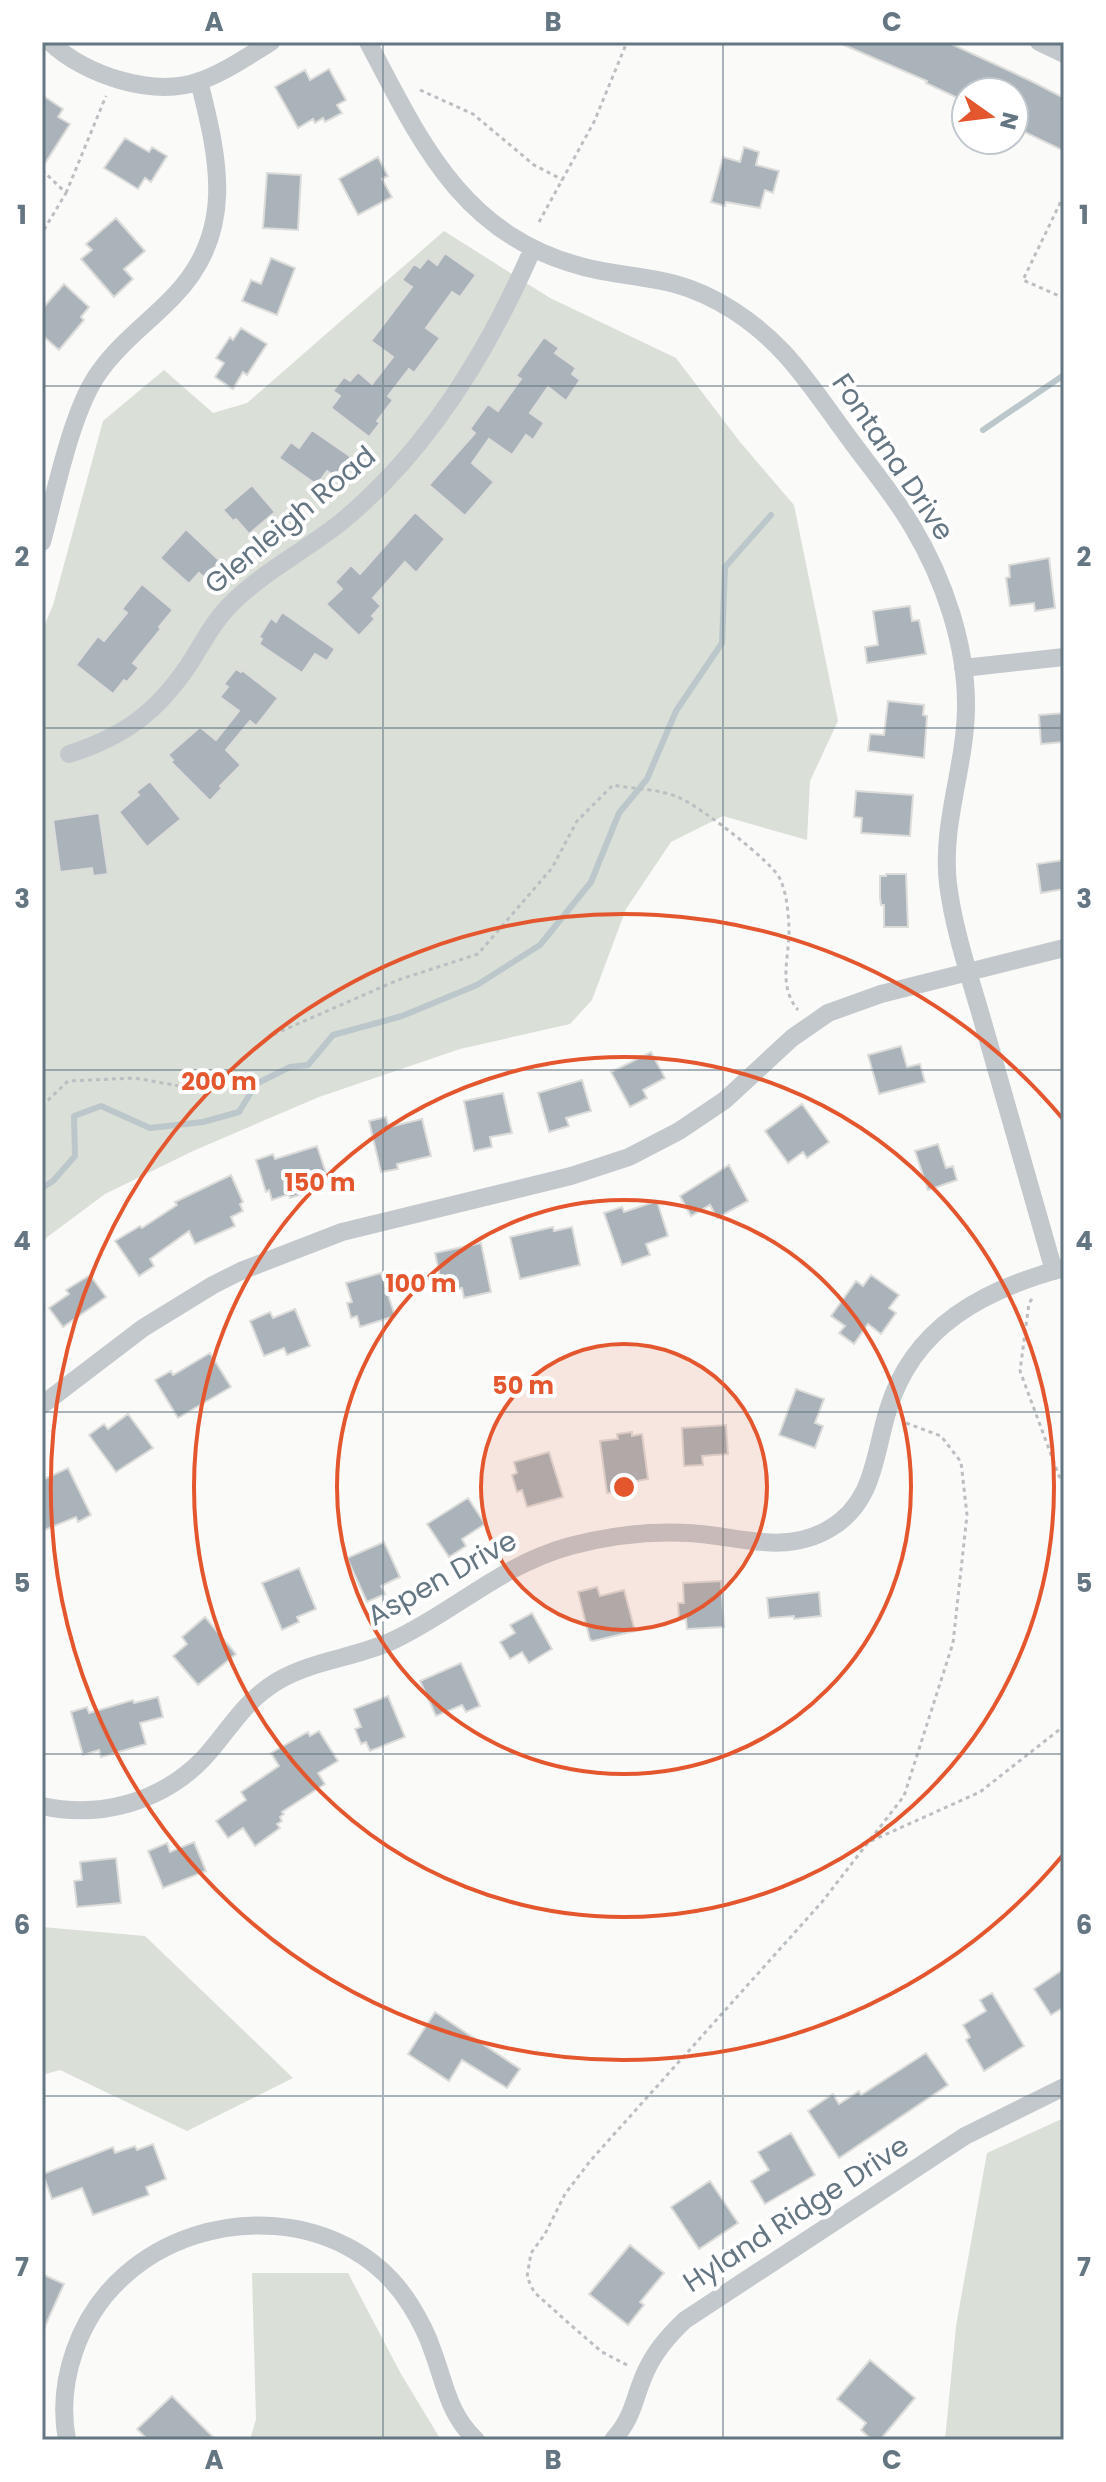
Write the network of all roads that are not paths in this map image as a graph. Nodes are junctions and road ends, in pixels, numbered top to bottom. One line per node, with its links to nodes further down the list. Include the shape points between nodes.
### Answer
1 (50, 42): 6 (street, via 74,61 127,82 163,86)
2 (271, 42): 6 (street)
3 (368, 42): 7 (street, Fontana Drive, via 439,170 486,217)
4 (1039, 42): 5 (street)
5 (1064, 54)
6 (199, 81): 8 (street, via 218,172 214,226 205,254 191,279 99,372 86,395)
7 (533, 248): 10 (street, Fontana Drive, via 582,267 704,294 767,336 801,373 911,525 937,576); 11 (street, Glenleigh Road, via 473,366 395,470 341,522 243,593 206,633 165,698 138,722 99,745)
8 (42, 542)
9 (1064, 657): 10 (street)
10 (963, 668): 13 (street, Fontana Drive, via 965,733 947,862)
11 (69, 754)
12 (1064, 948): 13 (street)
13 (968, 970): 14 (street, Fontana Drive); 15 (street, via 828,1013 792,1038 725,1100 629,1157 342,1232 241,1271 143,1328)
14 (1059, 1269): 16 (street, Aspen Drive, via 984,1296 921,1345 887,1410 869,1484 846,1517 830,1529 788,1544 689,1533 629,1535 542,1556 492,1579 423,1626 276,1682 241,1710 202,1760 165,1788 101,1810)
15 (42, 1405)
16 (42, 1806)
17 (1064, 2087): 20 (street, Hyland Ridge Drive, via 965,2136 685,2320 656,2353 634,2410)
18 (67, 2440): 19 (street, via 64,2393 71,2361 101,2302 150,2255 212,2228 247,2225 307,2231 331,2240 354,2251 393,2283 423,2327 456,2417)
19 (476, 2440)
20 (613, 2440)

